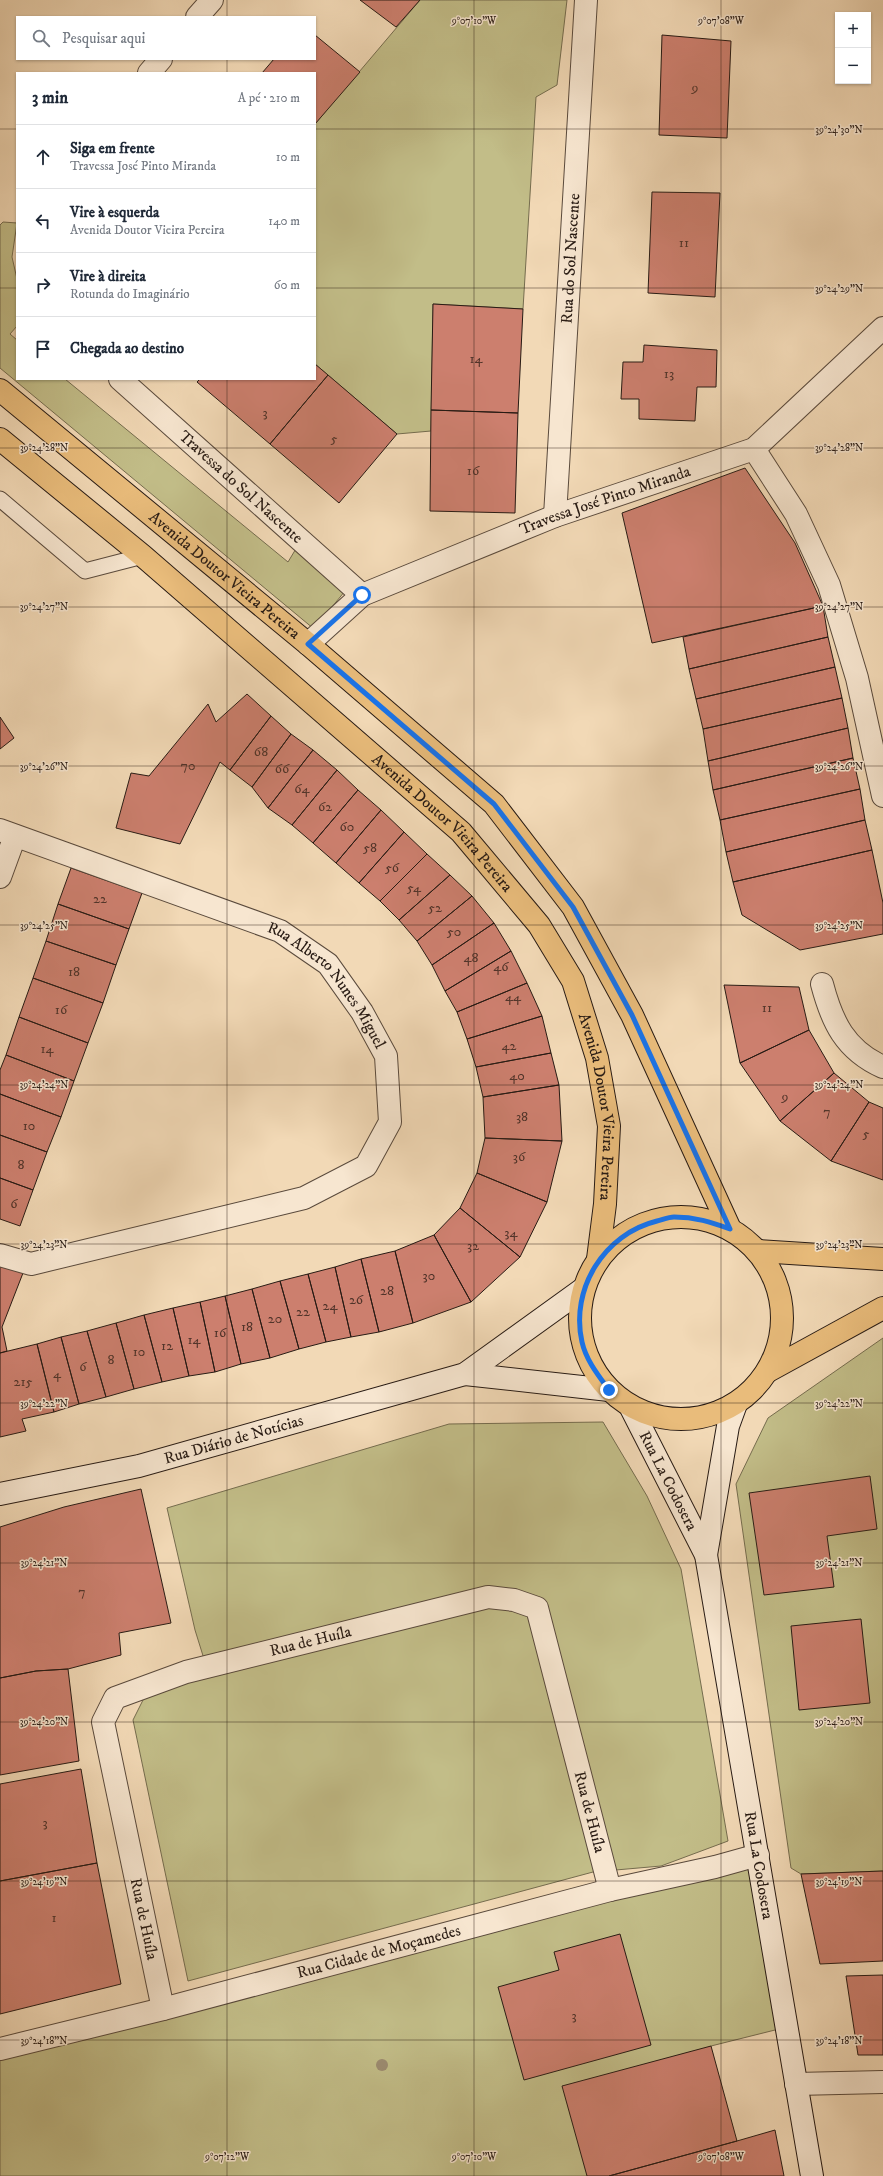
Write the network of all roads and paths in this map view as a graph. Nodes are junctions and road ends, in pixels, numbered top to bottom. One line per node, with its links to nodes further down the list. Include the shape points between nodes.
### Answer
1 (212, 0): 3 (street)
2 (586, 0): 12 (street, Rua do Sol Nascente)
3 (198, 16)
4 (160, 60): 5 (street)
5 (150, 72)
6 (883, 328): 10 (street, Travessa José Pinto Miranda)
7 (121, 380): 14 (street, Travessa do Sol Nascente)
8 (0, 390): 15 (main road, Avenida Doutor Vieira Pereira)
9 (0, 439): 13 (main road, Avenida Doutor Vieira Pereira)
10 (754, 449): 12 (street, Travessa José Pinto Miranda); 16 (street, via 796,514 829,585 857,678)
11 (0, 499): 13 (lane, via 85,571)
12 (555, 516): 14 (street, Travessa José Pinto Miranda)
13 (143, 556): 25 (main road, Avenida Doutor Vieira Pereira, via 462,832 539,925 573,981 597,1058 609,1126 605,1204)
14 (362, 595): 15 (street, Travessa José Pinto Miranda)
15 (308, 644): 21 (main road, Avenida Doutor Vieira Pereira, via 494,804 573,907 632,1015)
16 (883, 796)
17 (7, 833): 18 (street); 23 (street, Rua Alberto Nunes Miguel, via 280,932 328,964 362,1012 386,1056 390,1122 366,1166 304,1198 31,1264)
18 (0, 877)
19 (822, 984): 20 (street, via 829,1012 841,1034 866,1059)
20 (883, 1067)
21 (730, 1229): 22 (main road); 25 (main road, via 703,1219 673,1217 644,1224 618,1238)
22 (758, 1251): 24 (main road); 28 (main road, via 772,1272 781,1296 783,1322 779,1347)
23 (0, 1255)
24 (883, 1259)
25 (598, 1260): 26 (main road)
26 (583, 1289): 29 (street); 30 (main road, via 579,1316 582,1343 592,1368)
27 (883, 1308): 28 (main road)
28 (768, 1371): 31 (main road, via 754,1389)
29 (465, 1374): 30 (street); 33 (street, Rua Diário de Notícias, via 139,1466)
30 (609, 1390): 32 (main road)
31 (736, 1404): 32 (main road, via 710,1415 683,1420 655,1417); 34 (street, Rua La Codosera, via 728,1426)
32 (630, 1406): 34 (street, Rua La Codosera)
33 (0, 1494)
34 (706, 1555): 35 (street, Rua La Codosera)
35 (758, 1855): 36 (street, Rua Cidade de Moçamedes); 40 (street, Rua La Codosera)
36 (610, 1890): 37 (street, Rua Cidade de Moçamedes); 37 (street, Rua de Huíla, via 537,1608 514,1600 488,1597 186,1672 115,1698 102,1722)
37 (164, 2010): 38 (street, Rua Cidade de Moçamedes)
38 (0, 2049)
39 (883, 2082): 40 (street)
40 (796, 2084): 41 (street, Rua La Codosera)
41 (812, 2176)

